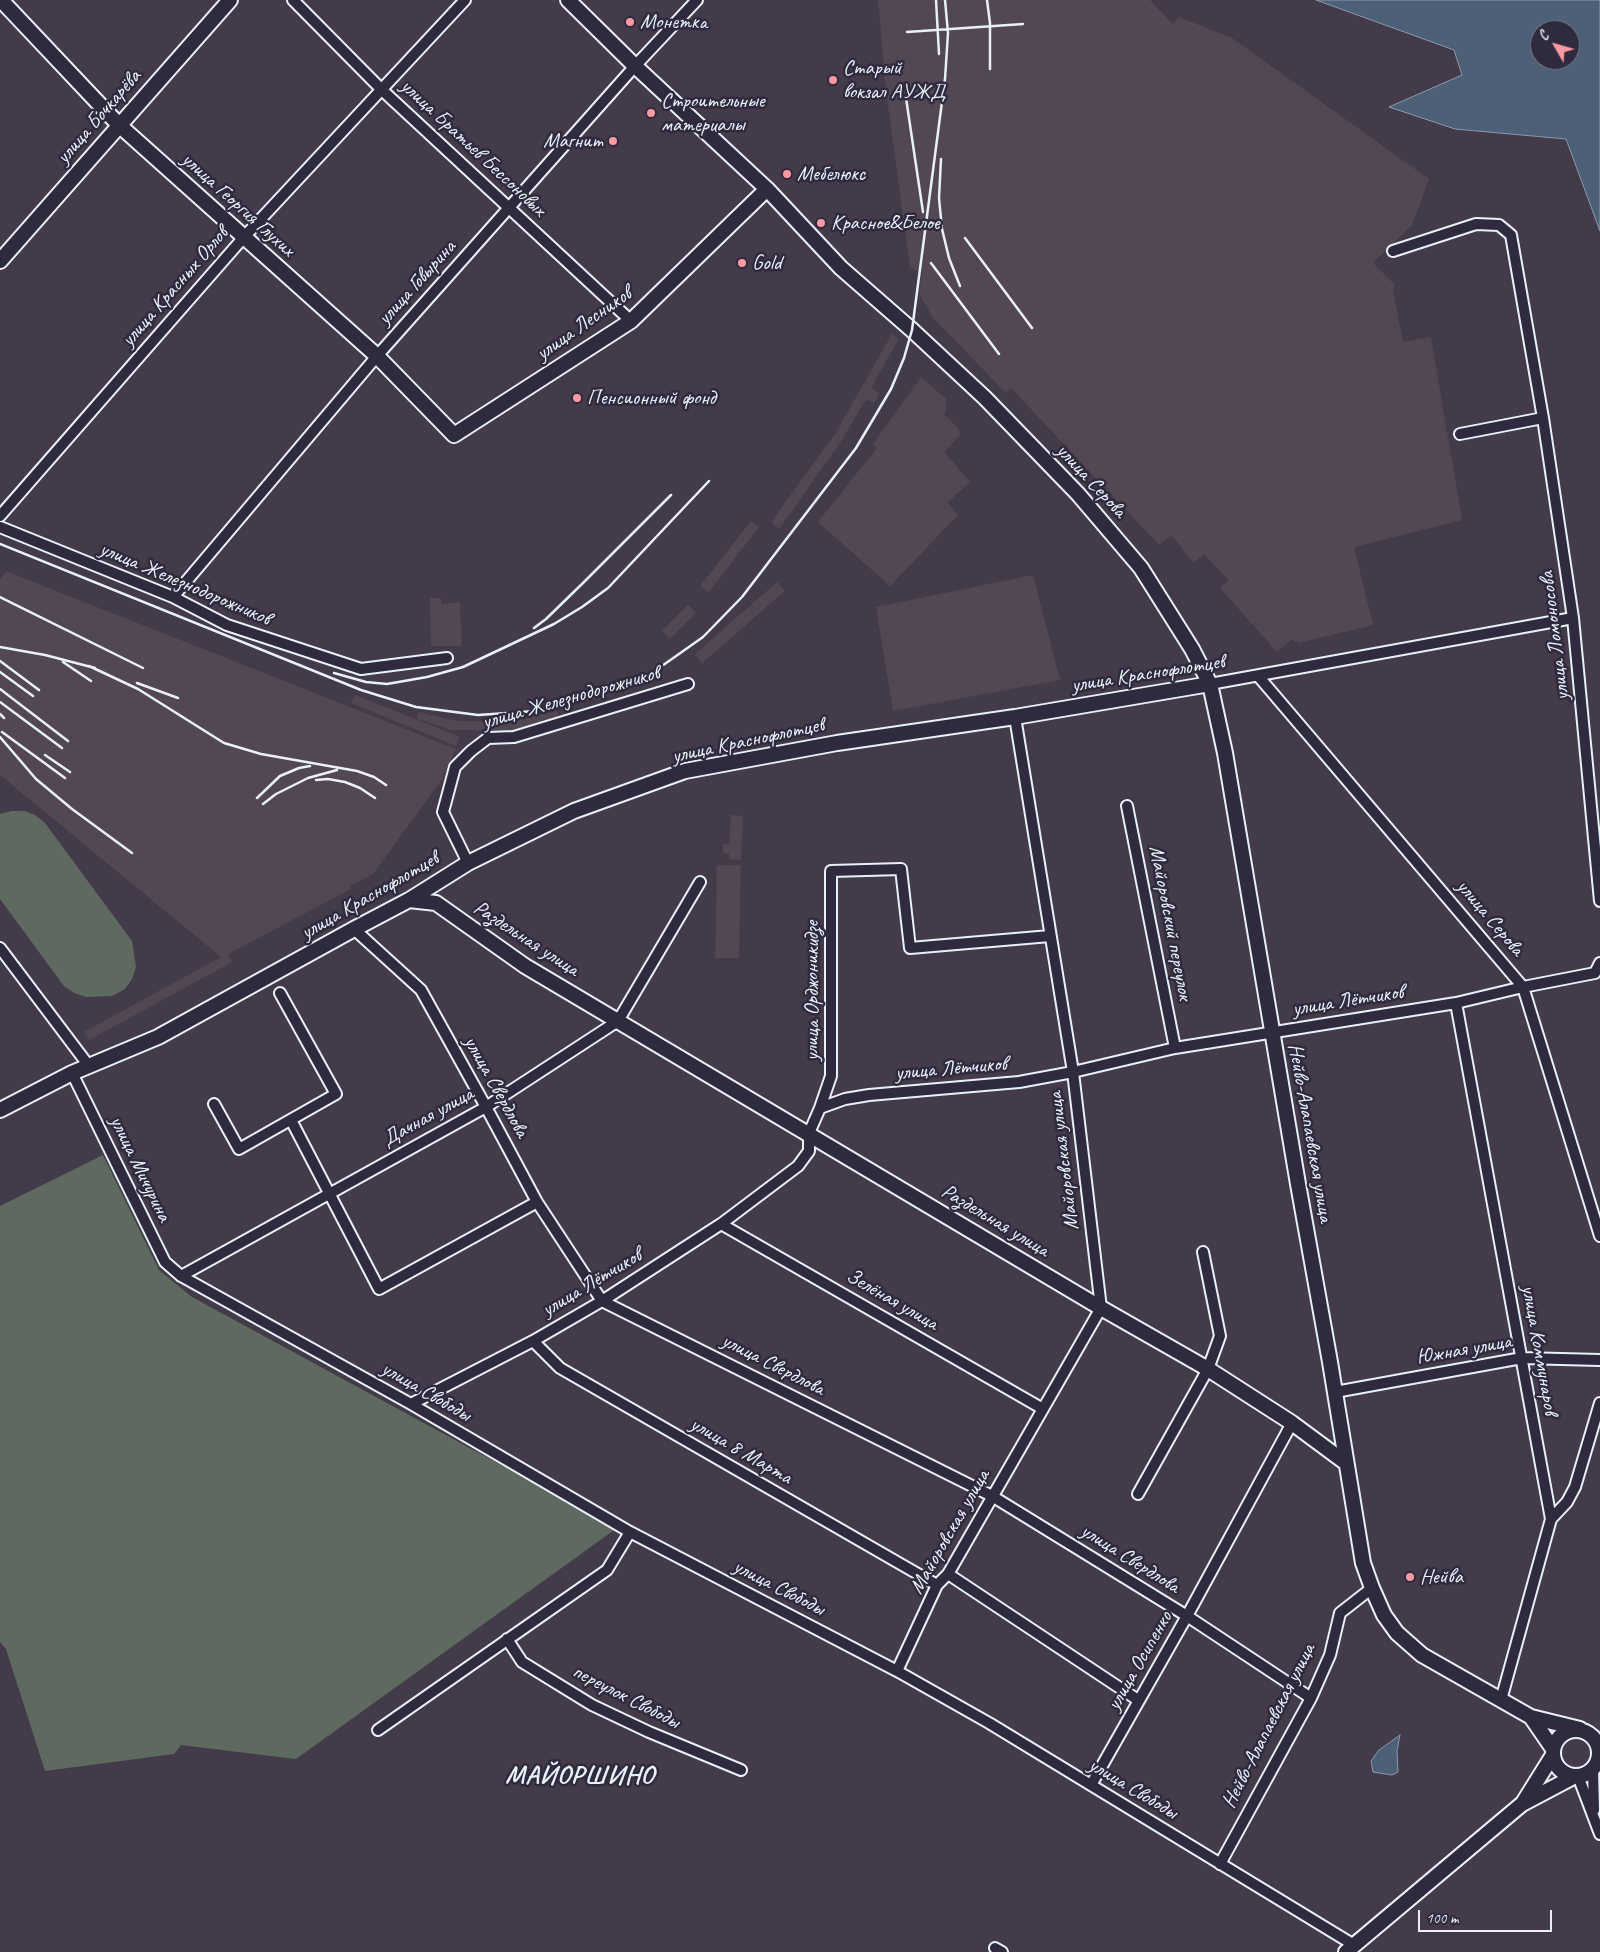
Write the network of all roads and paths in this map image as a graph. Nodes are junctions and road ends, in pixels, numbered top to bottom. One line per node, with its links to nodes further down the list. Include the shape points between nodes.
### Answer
1 (1, 0): 9 (street, улица Георгия Глухих)
2 (230, 0): 9 (street, улица Бочкарёва)
3 (292, 0): 8 (street, улица Братьев Бессоновых)
4 (465, 0): 8 (street, улица Красных Орлов)
5 (568, 0): 7 (street, улица Серова)
6 (697, 0): 7 (street, улица Говырина)
7 (635, 66): 10 (street, улица Серова); 11 (street, улица Говырина)
8 (382, 90): 11 (street, улица Братьев Бессоновых); 12 (street, улица Красных Орлов)
9 (118, 125): 12 (street, улица Георгия Глухих); 14 (street, улица Бочкарёва)
10 (767, 189): 15 (street, улица Лесников); 27 (street, улица Серова, via 841,268 984,398 1097,515 1141,568)
11 (509, 208): 15 (street, улица Братьев Бессоновых); 16 (street, улица Говырина)
12 (244, 237): 16 (street, улица Георгия Глухих); 20 (street, улица Красных Орлов)
13 (1393, 250): 17 (street, улица Ломоносова, via 1476,224 1499,225 1511,235)
14 (0, 261)
15 (631, 320): 19 (street, улица Лесников)
16 (377, 356): 19 (street, улица Георгия Глухих); 22 (street, улица Говырина)
17 (1543, 418): 18 (street); 23 (street, улица Ломоносова)
18 (1460, 434)
19 (454, 435)
20 (0, 516)
21 (0, 527): 22 (street, улица Железнодорожников)
22 (172, 597): 24 (street, улица Железнодорожников, via 227,626 361,669)
23 (1574, 618): 25 (street, улица Краснофлотцев); 33 (street, улица Ломоносова)
24 (447, 658)
25 (1259, 676): 27 (street, улица Краснофлотцев); 38 (street, улица Серова)
26 (688, 684): 30 (street, улица Железнодорожников, via 514,737 488,738 471,751 455,767 443,812)
27 (1210, 684): 28 (street, улица Краснофлотцев); 42 (street, Нейво-Алапаевская улица, via 1225,753)
28 (1015, 717): 30 (street, улица Краснофлотцев, via 837,743 684,771 574,811); 35 (street, Майоровская улица)
29 (1127, 806): 43 (street, Майоровский переулок)
30 (468, 863): 32 (street, улица Краснофлотцев)
31 (700, 882): 41 (street)
32 (409, 900): 34 (street, улица Краснофлотцев); 41 (street, Раздельная улица, via 436,903 525,966)
33 (1600, 901)
34 (354, 929): 44 (street, улица Краснофлотцев, via 158,1037); 48 (street, улица Свердлова, via 421,990)
35 (1050, 936): 45 (street, Майоровская улица); 49 (street, улица Орджоникидзе, via 910,948 901,869 831,871 831,1076)
36 (0, 948): 44 (street)
37 (1598, 968): 38 (street, улица Лётчиков)
38 (1522, 987): 40 (street, улица Лётчиков); 56 (street, улица Серова)
39 (280, 993): 51 (street, via 336,1094)
40 (1456, 1003): 42 (street, улица Лётчиков); 62 (street, улица Коммунаров)
41 (618, 1021): 48 (street, Дачная улица); 52 (street, Раздельная улица)
42 (1272, 1031): 43 (street, улица Лётчиков); 70 (street, Нейво-Алапаевская улица)
43 (1175, 1048): 45 (street, улица Лётчиков)
44 (89, 1066): 46 (street, улица Краснофлотцев)
45 (1073, 1072): 49 (street, улица Лётчиков, via 1019,1082 868,1095); 60 (street, Майоровская улица)
46 (72, 1073): 50 (street, улица Краснофлотцев); 58 (street, улица Мичурина, via 165,1262)
47 (214, 1104): 51 (street, via 239,1150)
48 (486, 1107): 53 (street, Дачная улица); 54 (street, улица Свердлова)
49 (820, 1108): 52 (street, улица Лётчиков)
50 (0, 1110)
51 (291, 1120): 53 (street)
52 (810, 1133): 55 (street, улица Лётчиков, via 809,1151 798,1166); 60 (street, Раздельная улица)
53 (329, 1193): 54 (street, via 379,1289); 58 (street, Дачная улица)
54 (537, 1202): 59 (street, улица Свердлова)
55 (721, 1224): 59 (street, улица Лётчиков); 68 (street, Зелёная улица)
56 (1600, 1236)
57 (1203, 1252): 64 (street, via 1220,1336)
58 (181, 1276): 67 (street, улица Свободы)
59 (602, 1301): 61 (street, улица Лётчиков); 72 (street, улица Свердлова)
60 (1101, 1308): 64 (street, Раздельная улица); 68 (street, Майоровская улица)
61 (533, 1341): 67 (street, улица Лётчиков); 76 (street, улица 8 Марта, via 560,1368)
62 (1522, 1358): 63 (street, Южная улица); 65 (street, Южная улица); 73 (street, улица Коммунаров)
63 (1600, 1360)
64 (1208, 1369): 69 (street, Раздельная улица); 71 (street)
65 (1336, 1392)
66 (1600, 1403): 73 (street, via 1575,1487 1568,1502)
67 (410, 1404): 74 (street, улица Свободы)
68 (1043, 1409): 72 (street, Майоровская улица)
69 (1292, 1423): 70 (street, Раздельная улица); 78 (street, улица Осипенко)
70 (1346, 1463): 77 (street, Нейво-Алапаевская улица, via 1363,1563)
71 (1138, 1494)
72 (992, 1496): 75 (street, Майоровская улица); 78 (street, улица Свердлова)
73 (1551, 1519): 83 (street, улица Коммунаров)
74 (630, 1532): 79 (street, via 607,1570); 80 (street, улица Свободы)
75 (948, 1574): 76 (street, Майоровская улица); 82 (street)
76 (938, 1585): 80 (street, Майоровская улица)
77 (1372, 1588): 81 (street, Нейво-Алапаевская улица, via 1340,1613 1330,1655); 83 (street, Нейво-Алапаевская улица, via 1384,1615 1422,1655)
78 (1187, 1616): 81 (street, улица Свердлова); 82 (street, улица Осипенко)
79 (507, 1640): 86 (street); 90 (street, переулок Свободы, via 522,1662 592,1705)
80 (898, 1671): 92 (street, улица Свободы)
81 (1311, 1698): 96 (street, Нейво-Алапаевская улица)
82 (1138, 1700): 92 (street, улица Осипенко)
83 (1501, 1700): 84 (street, Нейво-Алапаевская улица)
84 (1531, 1718): 85 (street); 88 (street)
85 (1580, 1729): 87 (street); 88 (street, via 1558,1737)
86 (378, 1730)
87 (1597, 1738): 89 (street)
88 (1553, 1752): 91 (street, via 1559,1768 1566,1774); 93 (street)
89 (1597, 1765): 91 (street, via 1588,1773); 94 (street)
90 (741, 1770)
91 (1577, 1776): 93 (street); 94 (street)
92 (1091, 1785): 96 (street, улица Свободы)
93 (1522, 1804): 97 (street)
94 (1594, 1818): 95 (street)
95 (1600, 1834)
96 (1220, 1864): 97 (street, улица Свободы)
97 (1350, 1948)

